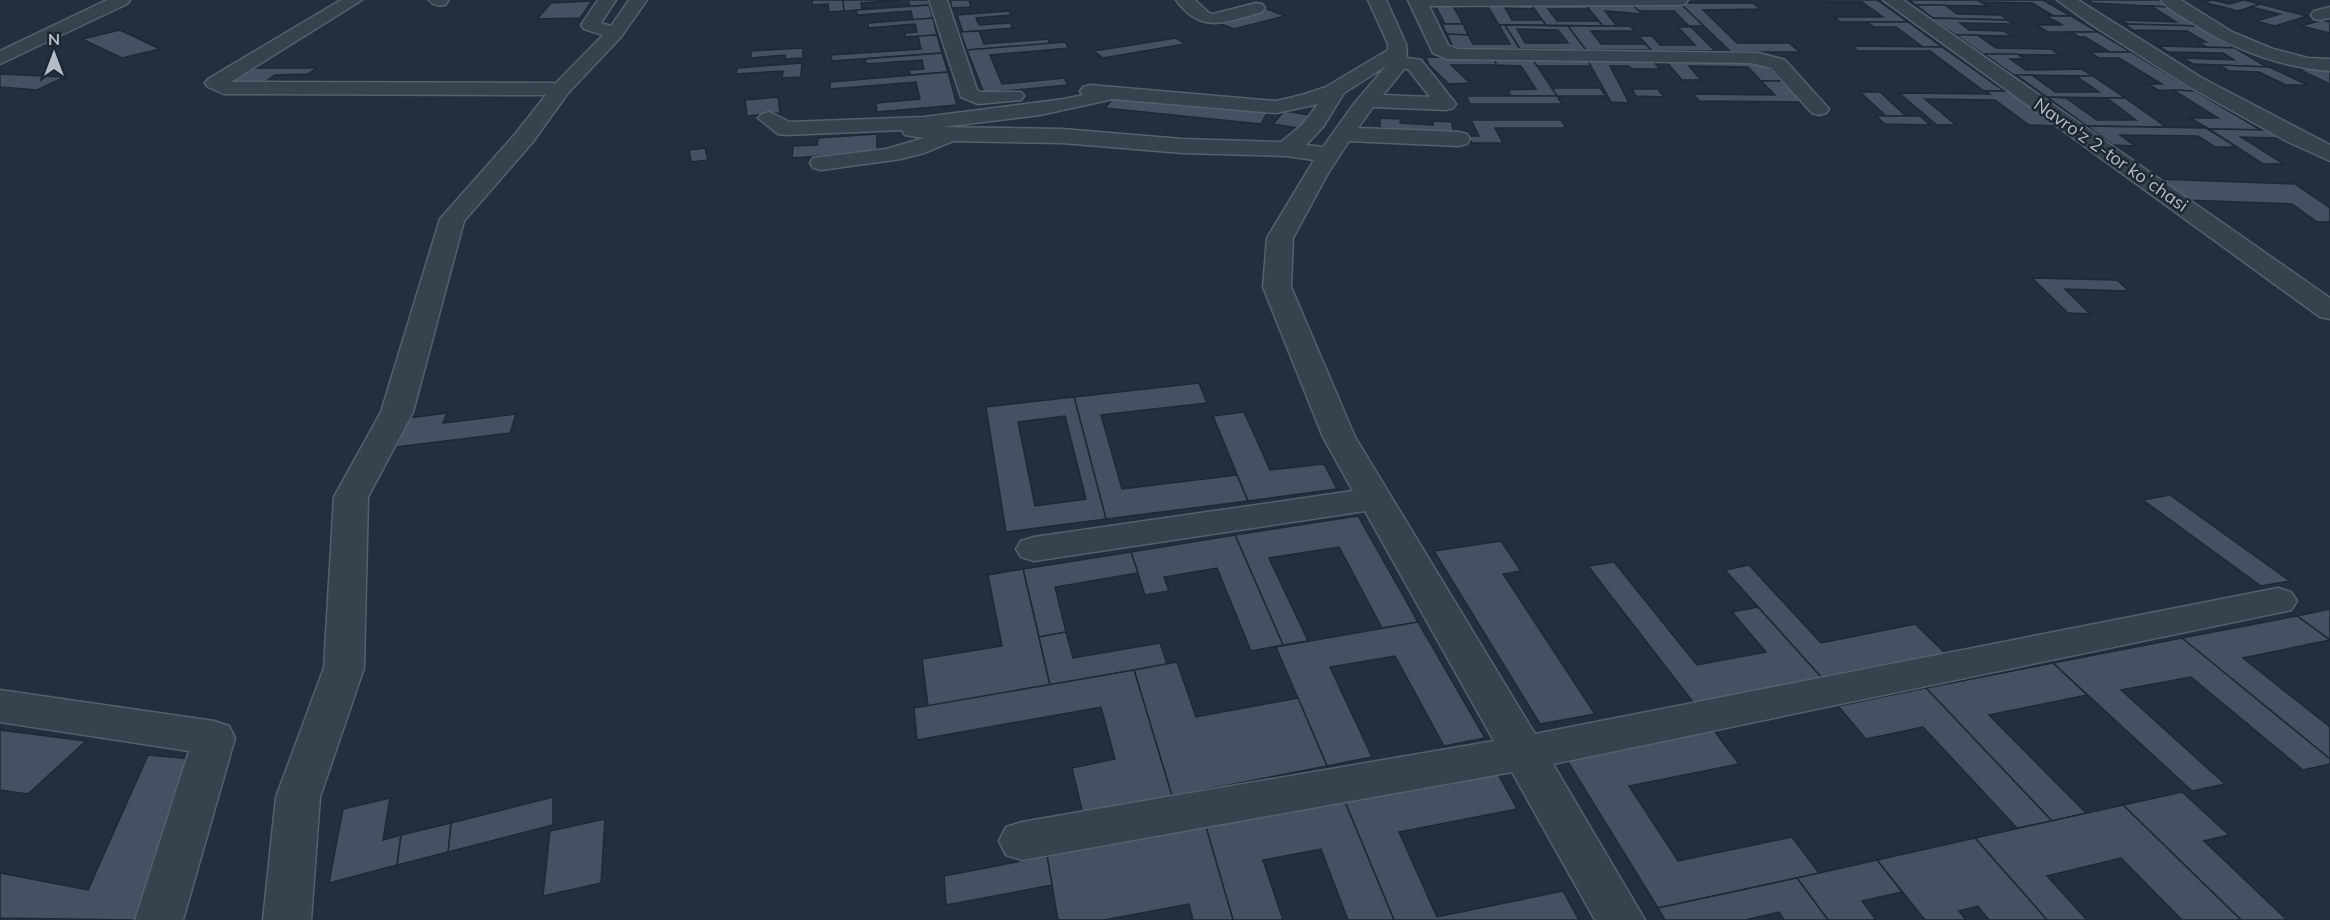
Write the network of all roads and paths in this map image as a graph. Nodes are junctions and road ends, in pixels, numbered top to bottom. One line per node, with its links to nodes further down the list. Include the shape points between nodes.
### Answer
1 (122, 0): 17 (street)
2 (353, 0): 19 (street, via 215,83 224,88)
3 (607, 0): 14 (street, via 590,25)
4 (638, 0): 14 (street)
5 (938, 0): 21 (street, via 968,93 978,98 1074,91)
6 (1185, 0): 13 (street, via 1203,17 1213,19)
7 (1377, 0): 16 (street, via 1397,44)
8 (1417, 0): 9 (street); 15 (street, via 1440,49)
9 (1678, 0)
10 (1892, 0): 32 (street)
11 (2066, 0): 30 (street, via 2221,99)
12 (2170, 0): 18 (street, via 2221,33 2271,55 2298,63)
13 (1256, 8)
14 (615, 33): 19 (street)
15 (1454, 55): 16 (street); 23 (street, via 1752,57 1778,64)
16 (1398, 57): 20 (street, via 1374,64); 22 (street, via 1392,73); 22 (street, via 1414,64 1446,104)
17 (0, 58)
18 (2330, 65)
19 (561, 89): 40 (street, via 453,219 397,412 351,497 344,668 298,797)
20 (1336, 89): 21 (street, via 1276,107); 29 (street, via 1322,118 1300,141)
21 (1112, 93): 25 (street, via 1034,110)
22 (1367, 101): 28 (street)
23 (1819, 109)
24 (769, 118): 25 (street, via 786,129)
25 (924, 123): 26 (street, via 917,124 914,130)
26 (949, 134): 29 (street, via 1062,136 1182,146); 31 (street, via 888,157)
27 (1459, 139): 28 (street)
28 (1336, 144): 29 (street); 33 (street, via 1280,238 1277,287 1339,437)
29 (1286, 149)
30 (2330, 154)
31 (821, 163)
32 (2330, 310)
33 (1373, 499): 34 (street); 37 (street)
34 (1034, 549)
35 (2278, 601): 37 (street)
36 (0, 706): 39 (street, via 214,738)
37 (1523, 753): 38 (street); 41 (street)
38 (1022, 841)
39 (159, 920)
40 (287, 920)
41 (1621, 920)

